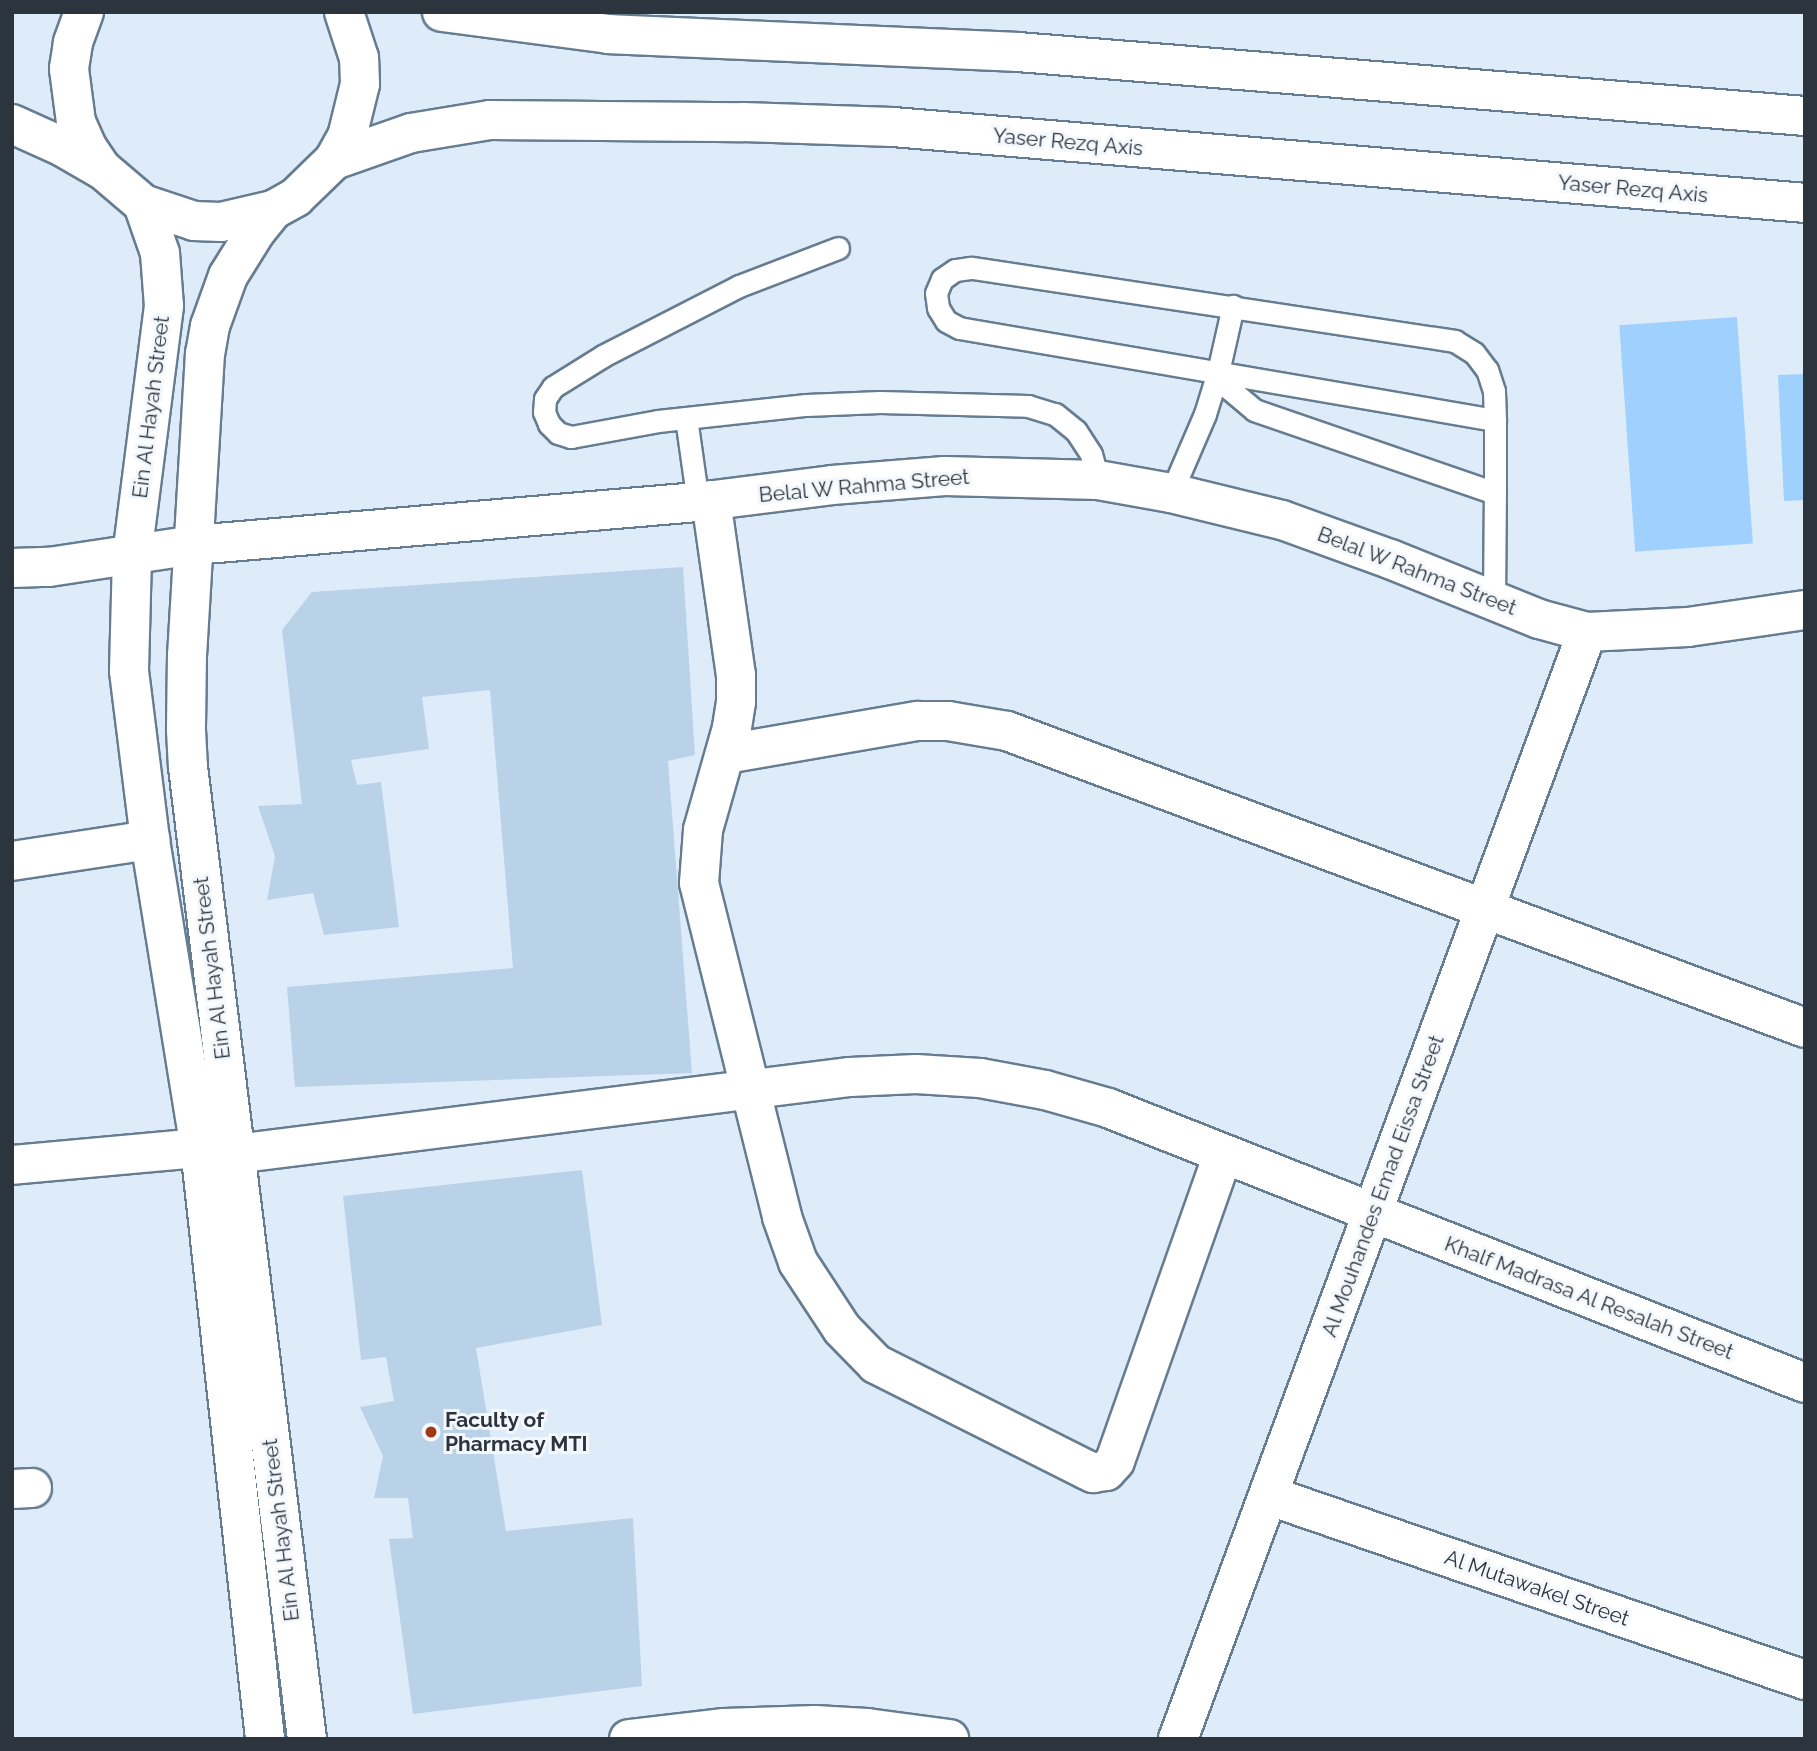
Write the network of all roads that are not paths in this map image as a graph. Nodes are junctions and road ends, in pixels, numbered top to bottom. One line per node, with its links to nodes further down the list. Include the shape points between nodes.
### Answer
1 (84, 12): 7 (street, via 73,43 70,96 76,122)
2 (344, 12): 6 (street, via 356,45 360,84 347,136)
3 (442, 12): 4 (street, via 608,34 1018,52)
4 (1805, 116)
5 (12, 124): 7 (street)
6 (334, 160): 8 (street, Yaser Rezq Axis, via 411,133 491,120 743,122 907,128); 10 (street, via 296,197)
7 (102, 169): 9 (street)
8 (1805, 203)
9 (143, 204): 10 (street, via 194,221 221,222); 21 (street, Ein Al Hayah Street, via 160,253 164,306)
10 (273, 210): 20 (street, Ein Al Hayah Street, via 235,264 210,326 202,379)
11 (838, 248): 14 (lane, via 739,286 643,334 553,387 545,399 549,424 571,437)
12 (1233, 306): 13 (lane); 13 (lane, via 970,268 948,274 936,293 946,321 959,328); 15 (lane, via 1455,341 1474,353 1487,370 1494,391)
13 (1218, 372): 15 (lane); 17 (lane, via 1227,387 1254,410); 18 (lane)
14 (686, 418): 16 (lane, via 880,402 1028,406 1055,414 1076,431 1091,454); 19 (lane)
15 (1495, 420): 17 (lane)
16 (1098, 480): 18 (street, Belal W Rahma Street); 19 (street, Belal W Rahma Street, via 946,476)
17 (1495, 493): 23 (lane)
18 (1171, 494): 23 (street, Belal W Rahma Street, via 1282,520)
19 (704, 501): 20 (street, Belal W Rahma Street); 26 (street, via 736,675 733,728)
20 (194, 545): 21 (street, Belal W Rahma Street); 32 (street, Ein Al Hayah Street, via 185,693)
21 (132, 556): 22 (street, Belal W Rahma Street); 27 (street, Ein Al Hayah Street, via 129,671)
22 (12, 568)
23 (1494, 601): 25 (street, Belal W Rahma Street)
24 (1805, 610): 25 (street, Belal W Rahma Street, via 1688,627)
25 (1587, 632): 29 (street, Al Mouhandes Emad Eissa Street)
26 (726, 754): 29 (street, via 898,723 978,724 1017,734); 31 (street, via 703,830 699,883)
27 (150, 840): 28 (street); 32 (street, Ein Al Hayah Street)
28 (12, 861)
29 (1485, 909): 30 (street); 35 (street, Al Mouhandes Emad Eissa Street)
30 (1805, 1028)
31 (750, 1090): 32 (street, Khalf Madrasa Al Resalah Street); 33 (street, Khalf Madrasa Al Resalah Street, via 863,1076 981,1078 1108,1108); 33 (street, via 798,1262 842,1329 876,1364 1093,1473 1106,1471 1115,1461)
32 (217, 1151): 34 (street, Khalf Madrasa Al Resalah Street); 40 (street, Ein Al Hayah Street); 41 (street, Ein Al Hayah Street)
33 (1223, 1155): 35 (street, Khalf Madrasa Al Resalah Street)
34 (12, 1165)
35 (1372, 1213): 36 (street, Khalf Madrasa Al Resalah Street); 37 (street, Al Mouhandes Emad Eissa Street)
36 (1805, 1382)
37 (1270, 1496): 38 (street, Al Mutawakel Street); 44 (street, Al Mouhandes Emad Eissa Street)
38 (1805, 1680)
39 (764, 1732): 42 (street); 43 (street, via 867,1728)
40 (265, 1739)
41 (307, 1739)
42 (629, 1739)
43 (949, 1739)
44 (1178, 1739)

